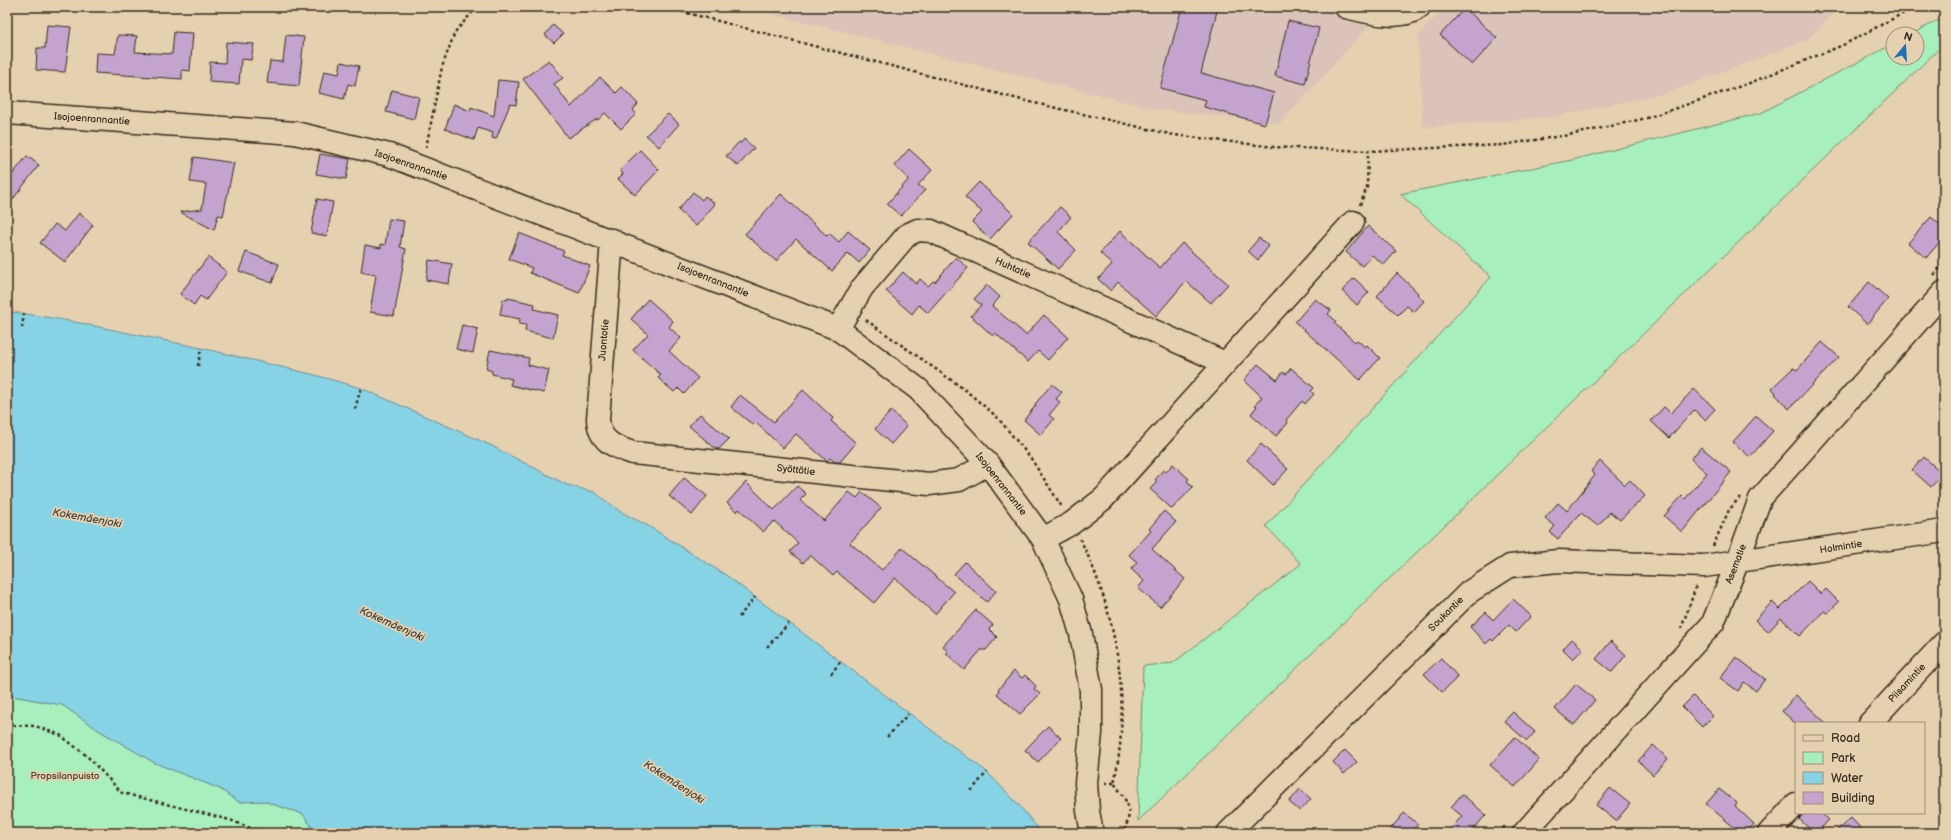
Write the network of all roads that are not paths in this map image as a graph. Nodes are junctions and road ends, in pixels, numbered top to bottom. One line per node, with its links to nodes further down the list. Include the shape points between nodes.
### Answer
1 (1346, 7): 2 (street, via 1370,14 1396,15)
2 (1419, 7)
3 (7, 113): 5 (street, Isojoenrannantie, via 296,133 389,155)
4 (1353, 222): 8 (street)
5 (612, 240): 7 (street, Isojoenrannantie); 9 (street, Juontotie, via 598,419 598,430)
6 (1944, 292): 13 (street, Asematie, via 1760,499)
7 (843, 320): 8 (street, Huhtatie, via 862,288 907,235 918,230 931,231); 10 (street, Isojoenrannantie, via 918,389)
8 (1225, 363): 12 (street, via 1103,499 1072,523)
9 (604, 437): 10 (street, Syöttötie, via 616,448 633,453 929,484 959,480)
10 (988, 464): 12 (street, Isojoenrannantie)
11 (1944, 532): 13 (street, Holmintie)
12 (1043, 539): 17 (street, Isojoenrannantie, via 1071,599 1081,634 1091,690 1091,733 1086,783)
13 (1737, 563): 18 (street, Soukantie, via 1704,566 1558,561 1510,566 1469,592); 19 (street, Asematie, via 1713,623)
14 (1944, 643): 15 (street, Piisamintie)
15 (1871, 722)
16 (1795, 805): 20 (street)
17 (1092, 833)
18 (1228, 833)
19 (1524, 833)
20 (1769, 833)

